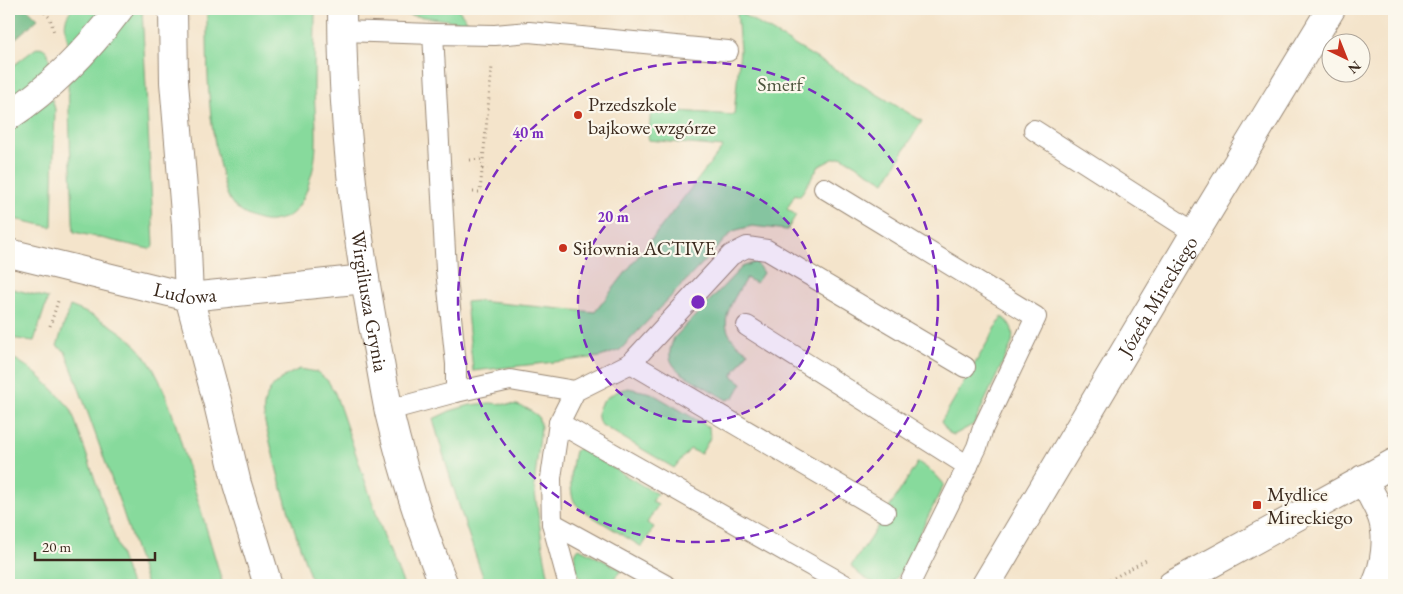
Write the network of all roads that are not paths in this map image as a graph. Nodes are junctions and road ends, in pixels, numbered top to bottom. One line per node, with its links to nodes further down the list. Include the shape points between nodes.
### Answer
1 (120, 9): 7 (street, via 78,58 42,92)
2 (173, 9): 13 (street, via 174,82)
3 (1331, 9): 10 (street, Józefa Mireckiego)
4 (342, 20): 5 (lane); 12 (street, Wirgiliusza Grynia, via 348,147)
5 (433, 34): 6 (lane, via 529,32); 18 (lane)
6 (728, 51)
7 (9, 116)
8 (1034, 130): 10 (lane)
9 (824, 188): 22 (lane, via 1036,317)
10 (1195, 233): 32 (street, Józefa Mireckiego)
11 (9, 253): 13 (street, Ludowa)
12 (365, 279): 13 (street, Ludowa); 19 (street, Wirgiliusza Grynia)
13 (190, 297): 26 (street, via 237,484)
14 (747, 326): 22 (lane)
15 (631, 364): 16 (lane, via 731,254 747,247 767,250); 17 (lane); 24 (lane)
16 (965, 368)
17 (575, 391): 18 (lane, via 510,380); 20 (lane)
18 (456, 392): 19 (lane)
19 (389, 410): 27 (street, Wirgiliusza Grynia, via 417,511)
20 (559, 423): 25 (lane, via 551,478); 30 (lane)
21 (1394, 463): 23 (street)
22 (968, 466): 31 (lane)
23 (1363, 479): 33 (street); 34 (street, via 1382,517 1385,536 1382,570)
24 (885, 512)
25 (552, 523): 28 (lane); 29 (lane)
26 (268, 585)
27 (444, 585)
28 (569, 585)
29 (665, 585)
30 (845, 585)
31 (909, 585)
32 (986, 585)
33 (1172, 585)
34 (1376, 585)

